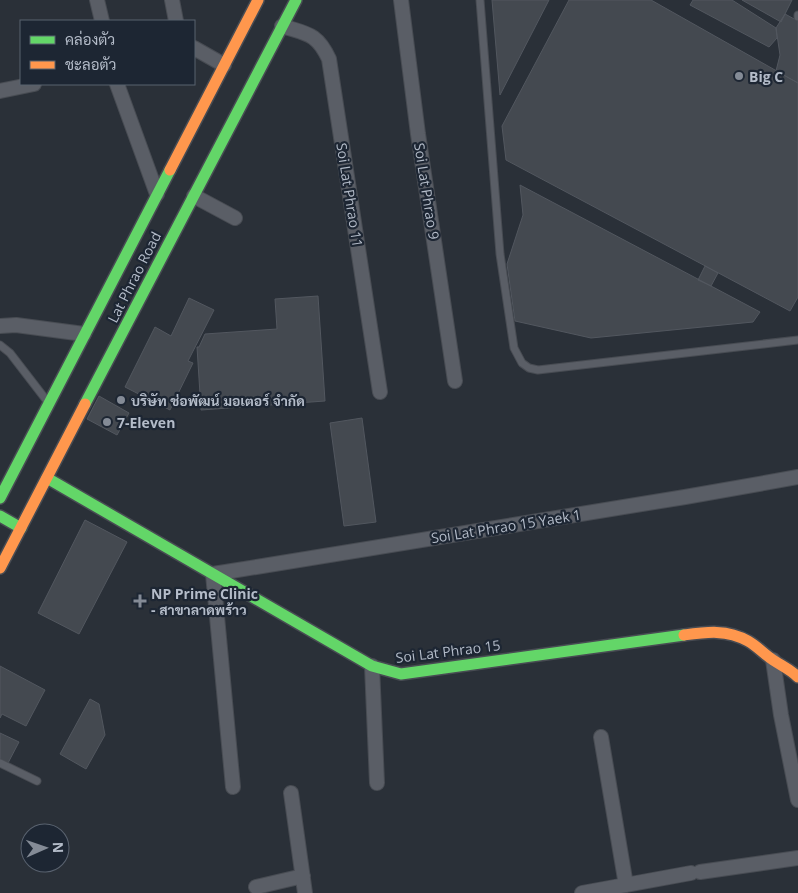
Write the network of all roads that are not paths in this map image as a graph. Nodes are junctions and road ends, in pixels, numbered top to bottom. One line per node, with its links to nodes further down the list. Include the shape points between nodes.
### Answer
1 (97, 0): 7 (street)
2 (172, 0): 8 (street)
3 (258, 0): 11 (main road, Lat Phrao Road)
4 (296, 0): 9 (main road, Lat Phrao Road)
5 (402, 0): 22 (street, Soi Lat Phrao 9, via 418,134)
6 (480, 0): 20 (lane, via 500,254 514,348 522,363 538,370)
7 (102, 20)
8 (176, 20)
9 (282, 26): 16 (main road, Lat Phrao Road); 23 (street, Soi Lat Phrao 11, via 312,35 323,46 329,59)
10 (195, 49): 11 (street)
11 (224, 65): 15 (main road, Lat Phrao Road)
12 (29, 85): 14 (street)
13 (117, 85): 15 (street)
14 (0, 91)
15 (157, 194): 19 (main road, Lat Phrao Road)
16 (194, 196): 17 (street); 25 (main road, Lat Phrao Road)
17 (235, 218)
18 (0, 326): 19 (street, via 16,325)
19 (84, 334): 24 (main road, Lat Phrao Road)
20 (798, 340)
21 (0, 345): 24 (lane)
22 (455, 381)
23 (380, 392)
24 (49, 403): 27 (main road, Lat Phrao Road, via 23,463)
25 (43, 476): 29 (main road, Lat Phrao Road); 31 (main road, Soi Lat Phrao 15)
26 (798, 476): 31 (street, Soi Lat Phrao 15 Yaek 1)
27 (0, 498)
28 (0, 516): 29 (main road)
29 (21, 528): 30 (main road, Lat Phrao Road)
30 (0, 568)
31 (214, 574): 33 (main road, Soi Lat Phrao 15); 39 (street)
32 (773, 660): 33 (main road, Soi Lat Phrao 15, via 748,641 711,630 400,674); 34 (main road, Soi Lat Phrao 15); 41 (street)
33 (372, 666): 38 (street)
34 (795, 672)
35 (601, 737): 44 (street)
36 (0, 763): 37 (lane)
37 (37, 781)
38 (377, 783)
39 (232, 787)
40 (291, 793): 43 (street)
41 (798, 800)
42 (798, 858): 44 (street)
43 (303, 876): 45 (street); 46 (street)
44 (626, 885): 47 (street)
45 (256, 887)
46 (305, 893)
47 (582, 893)

